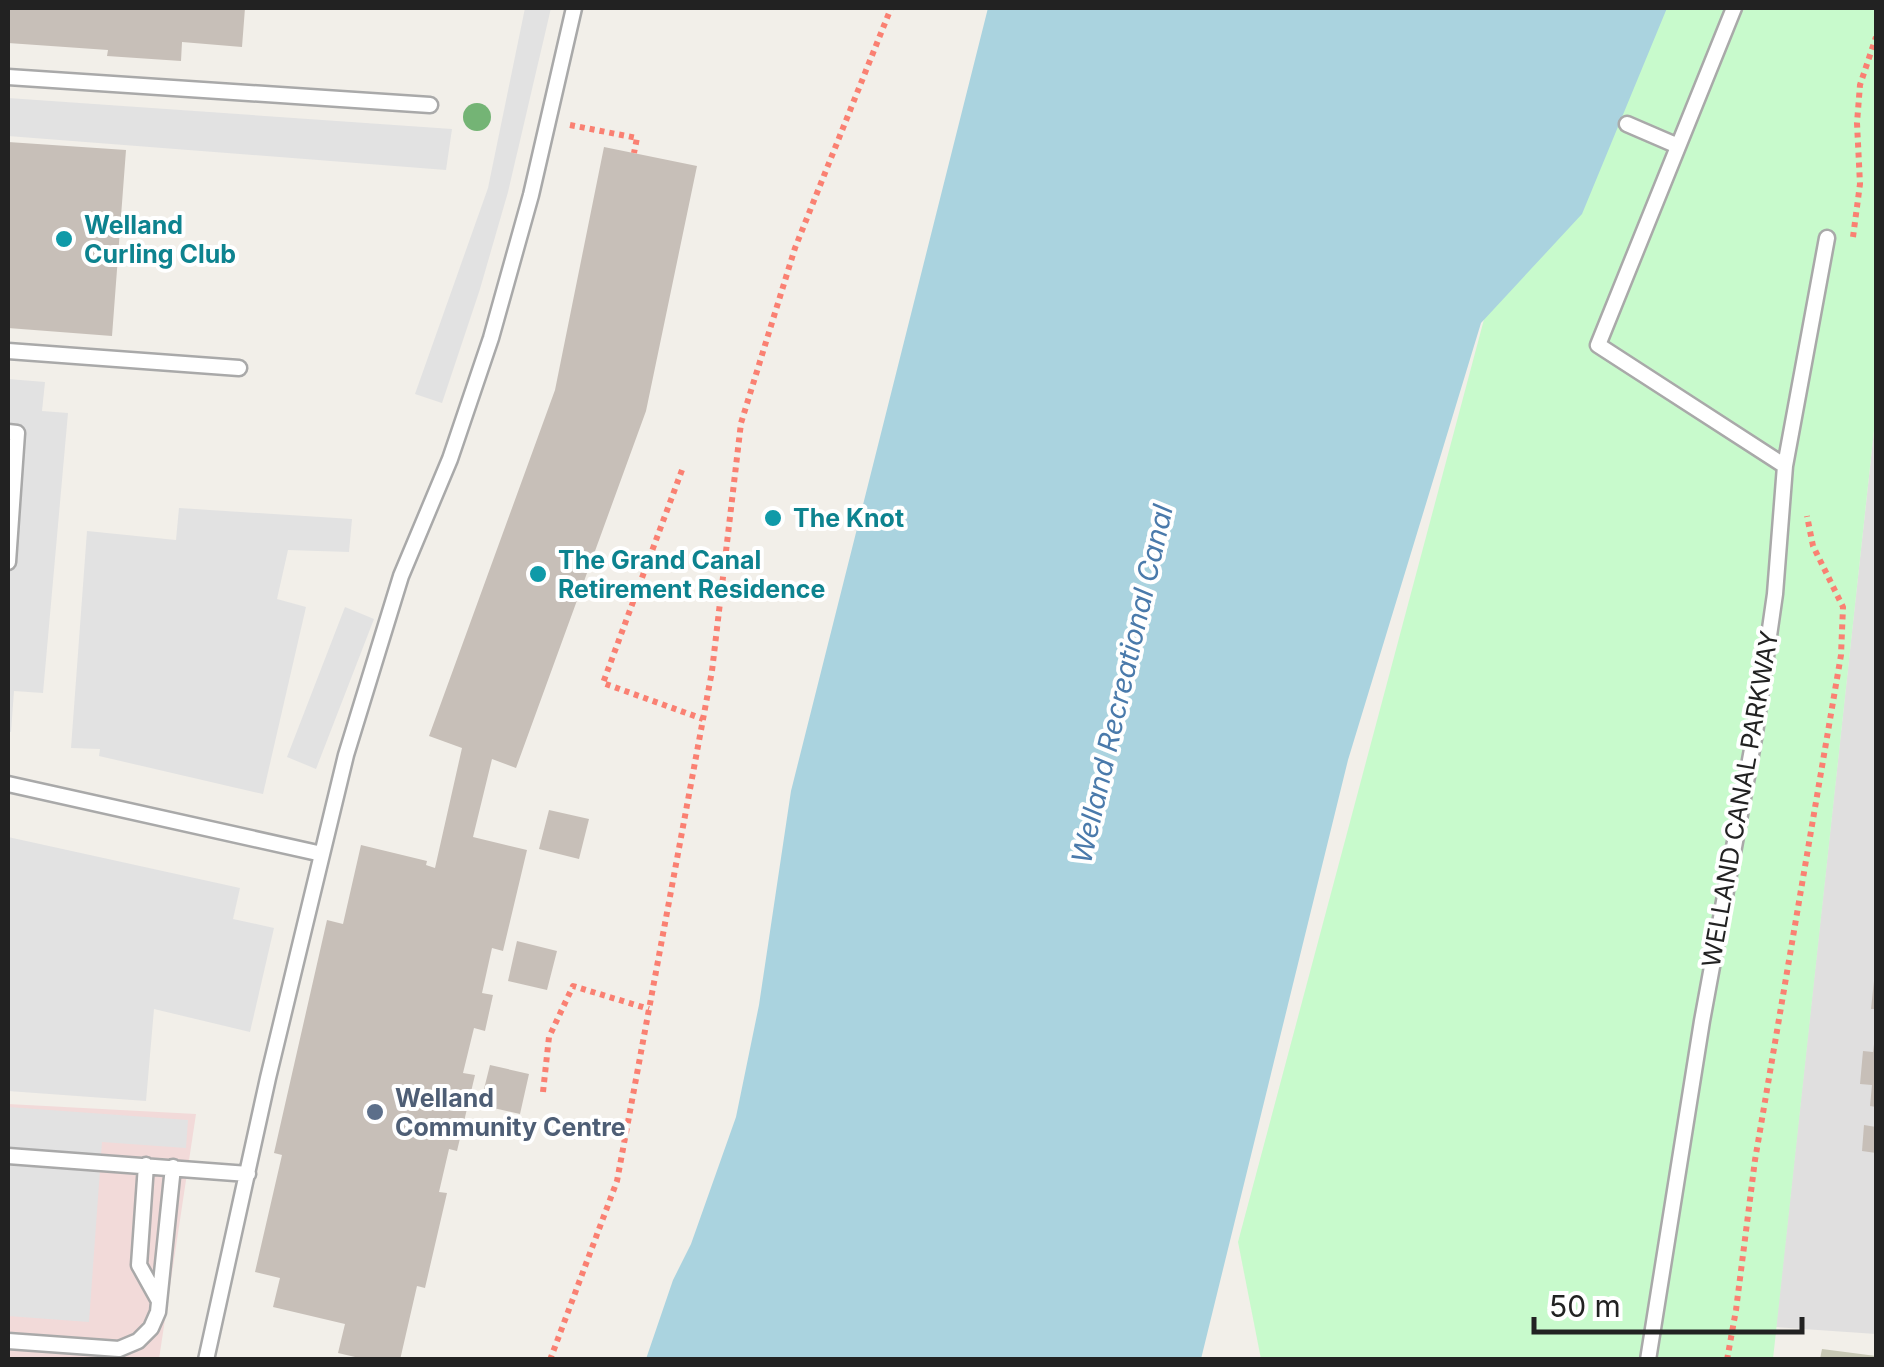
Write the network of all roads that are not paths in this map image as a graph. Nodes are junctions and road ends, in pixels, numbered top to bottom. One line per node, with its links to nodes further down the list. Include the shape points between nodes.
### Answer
1 (574, 8): 14 (lane, via 491,338 401,576)
2 (1734, 8): 6 (lane)
3 (8, 77): 4 (lane)
4 (430, 105)
5 (1627, 124): 6 (lane)
6 (1678, 146): 11 (lane, via 1598,346)
7 (1826, 238): 11 (lane, WELLAND CANAL PARKWAY)
8 (8, 351): 9 (lane)
9 (240, 368)
10 (8, 432): 12 (lane, via 18,433)
11 (1785, 466): 22 (lane, WELLAND CANAL PARKWAY, via 1755,733)
12 (8, 562)
13 (8, 784): 14 (lane)
14 (322, 854): 18 (lane)
15 (8, 1156): 16 (lane)
16 (146, 1165): 17 (lane); 19 (lane, via 139,1264)
17 (173, 1167): 18 (lane); 19 (lane)
18 (248, 1174): 21 (lane)
19 (159, 1300): 20 (lane, via 151,1328 119,1349)
20 (8, 1340)
21 (206, 1360)
22 (1648, 1360)

